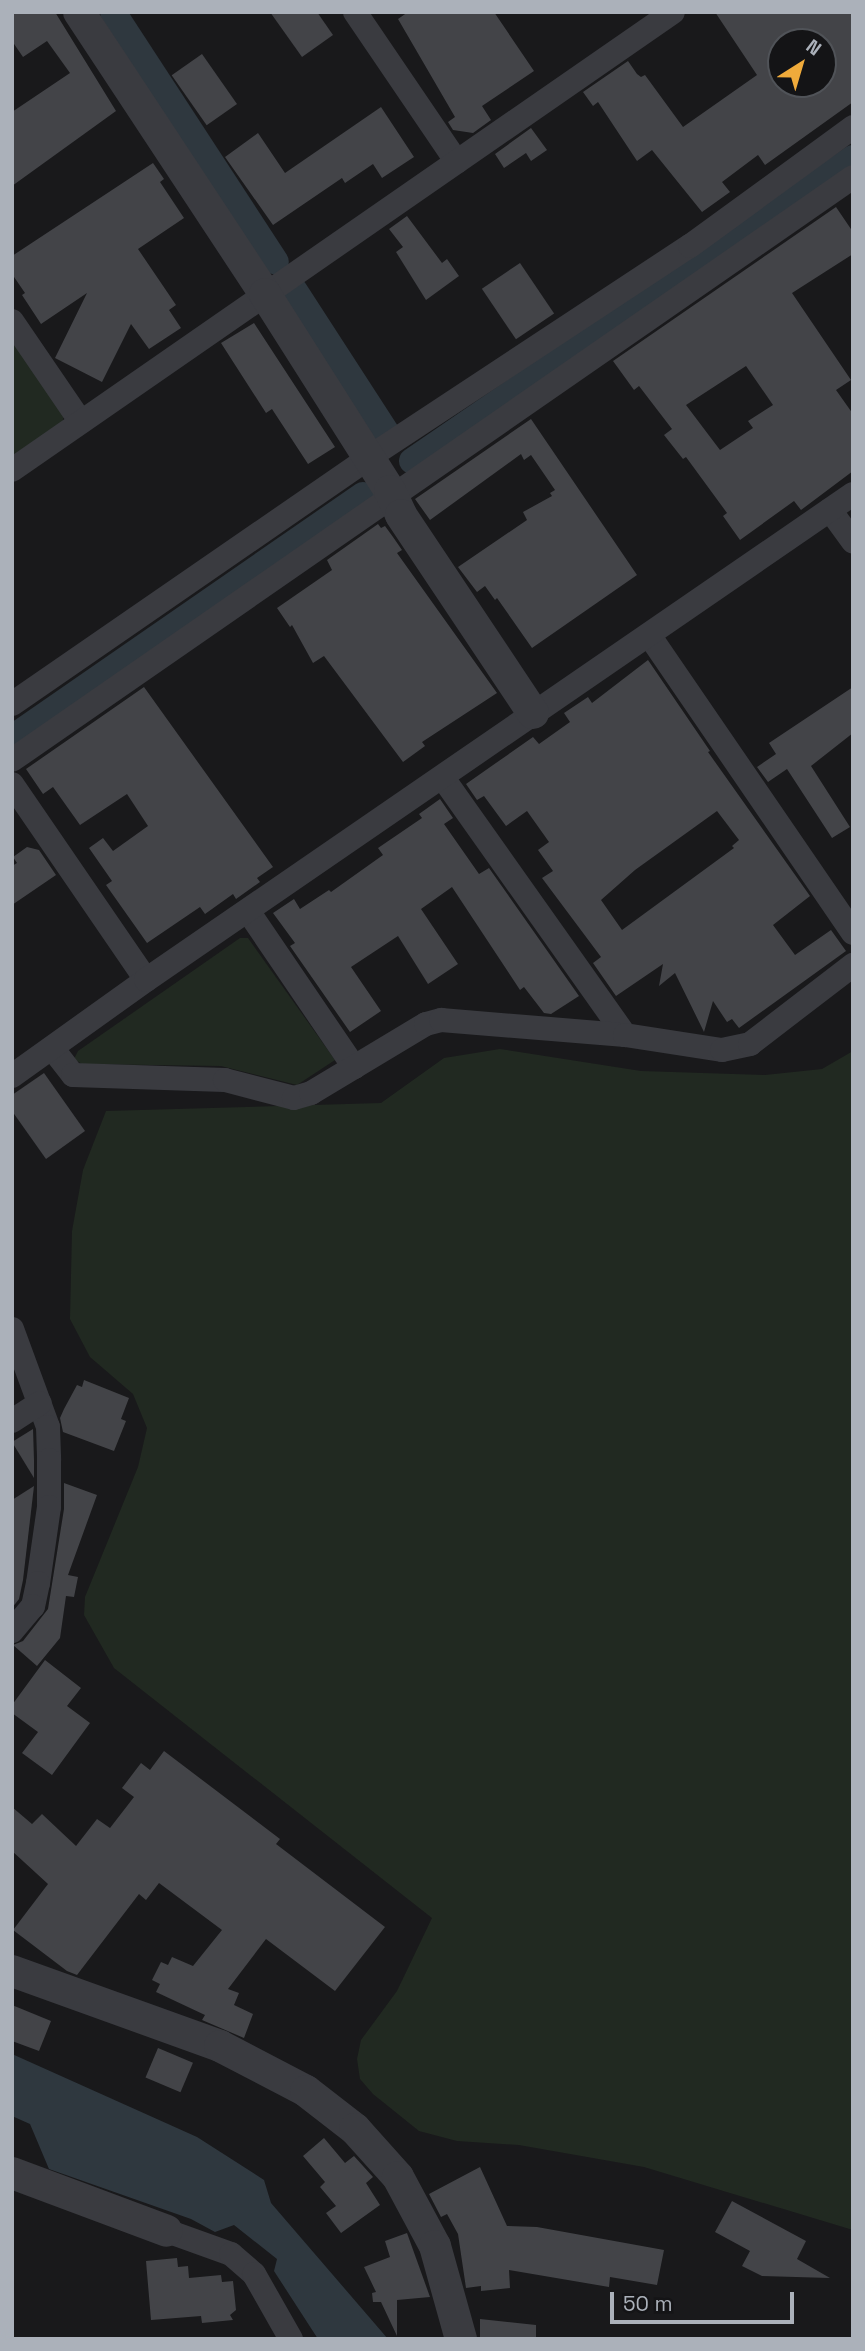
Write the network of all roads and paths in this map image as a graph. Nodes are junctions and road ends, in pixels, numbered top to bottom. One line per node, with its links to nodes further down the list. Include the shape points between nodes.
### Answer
1 (79, 12): 7 (street)
2 (355, 12): 5 (street)
3 (663, 15): 5 (street)
4 (853, 127): 11 (street)
5 (457, 162): 7 (street)
6 (853, 177): 11 (street)
7 (265, 294): 9 (street); 11 (street)
8 (12, 321): 9 (street)
9 (81, 422): 10 (street)
10 (12, 470)
11 (382, 479): 16 (street); 17 (street); 18 (street)
12 (853, 494): 13 (street)
13 (830, 510): 14 (street); 15 (street)
14 (853, 542)
15 (649, 635): 17 (street); 22 (street)
16 (12, 704)
17 (533, 713): 19 (street)
18 (12, 760)
19 (443, 778): 21 (street); 25 (street)
20 (12, 784): 24 (street)
21 (248, 911): 24 (street); 27 (street)
22 (853, 933)
23 (853, 965): 25 (street, via 750,1044 722,1050)
24 (146, 980): 26 (street)
25 (625, 1035): 27 (street, via 440,1020)
26 (52, 1048): 27 (street, via 73,1075 225,1080 294,1098); 28 (street)
27 (354, 1067)
28 (12, 1076)
29 (12, 1329): 30 (street)
30 (40, 1403): 31 (street); 32 (street, via 48,1427 48,1507 33,1606)
31 (12, 1421)
32 (12, 1631)
33 (12, 1971): 37 (street, via 220,2046 306,2091 355,2129 398,2177 435,2246)
34 (12, 2173): 35 (street)
35 (167, 2231): 36 (street, via 231,2254 254,2274)
36 (291, 2339)
37 (461, 2339)

